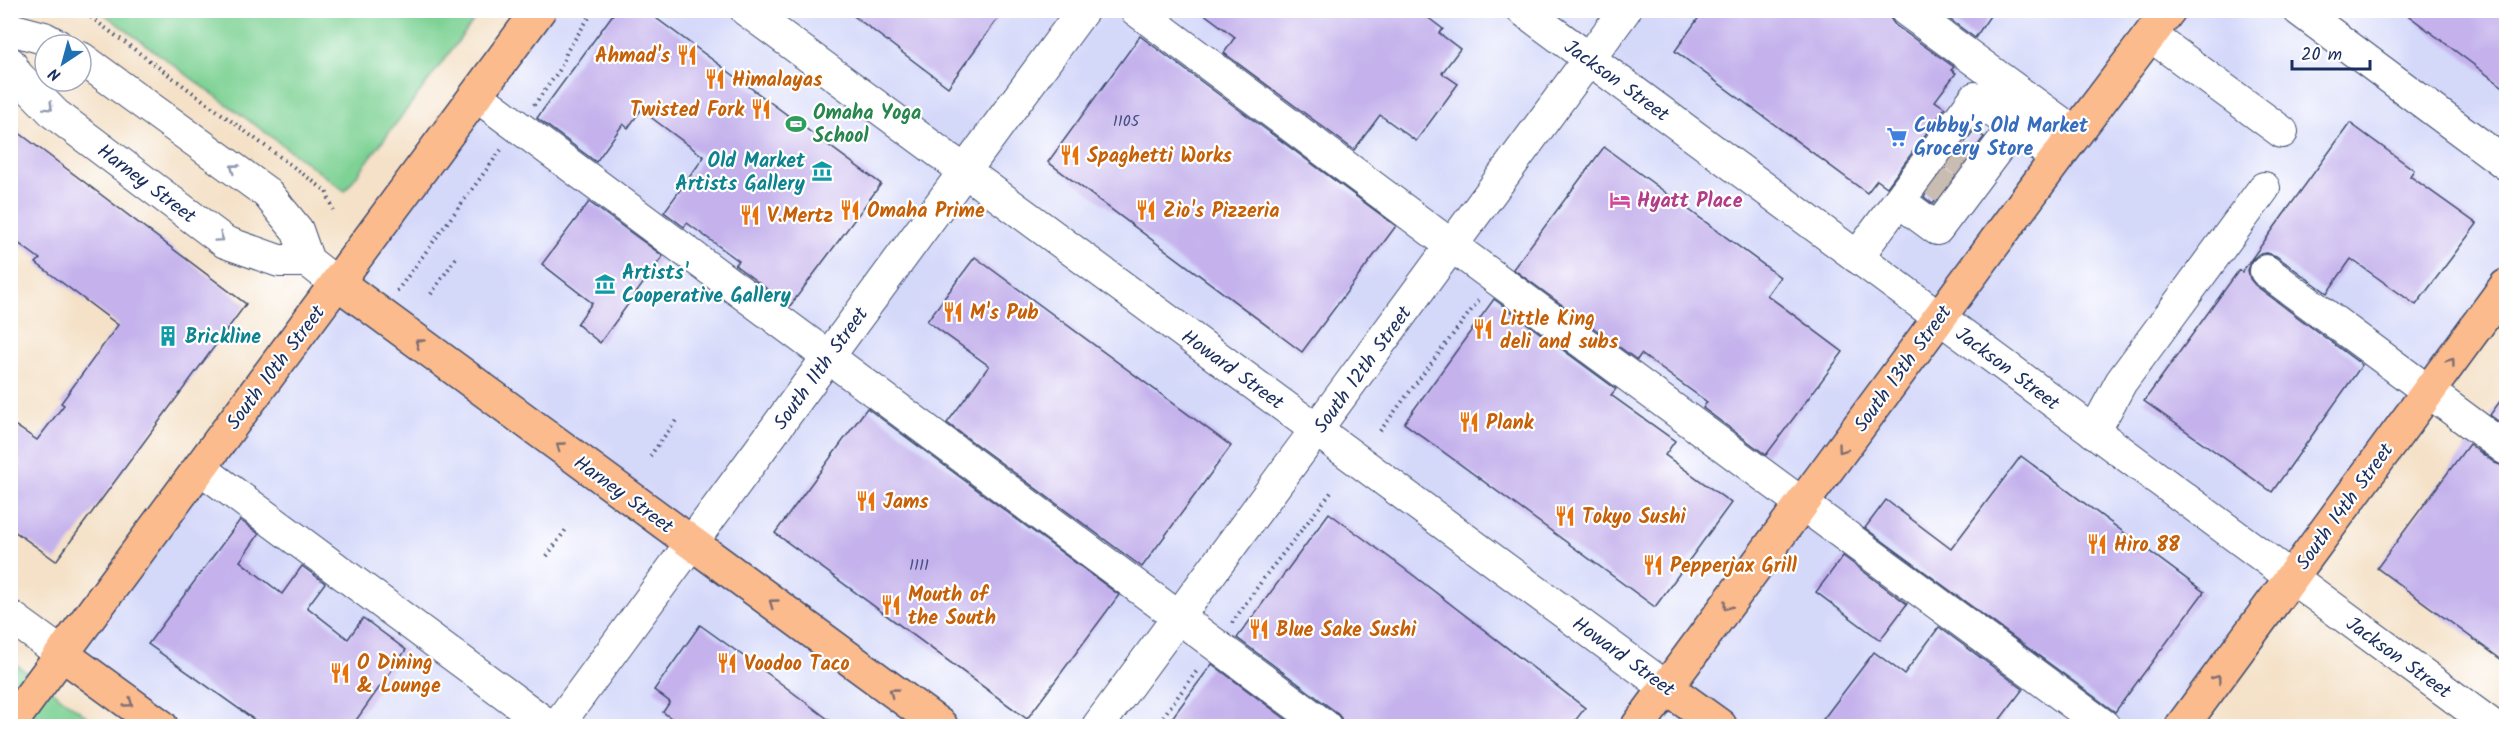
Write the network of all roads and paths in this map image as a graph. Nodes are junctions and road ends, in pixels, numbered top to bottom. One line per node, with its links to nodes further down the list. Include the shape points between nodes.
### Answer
1 (81, 10): 26 (path, via 326,192)
2 (539, 10): 17 (main road, South 10th Street)
3 (594, 10): 19 (path, via 567,51 561,68)
4 (746, 10): 23 (street, Howard Street)
5 (1083, 10): 23 (street, South 11th Street)
6 (1136, 10): 27 (street)
7 (1522, 10): 14 (street, Jackson Street)
8 (1625, 10): 14 (street, South 12th Street)
9 (1906, 10): 18 (street)
10 (2300, 10): 22 (street)
11 (2159, 23): 20 (street); 21 (main road, South 13th Street)
12 (10, 29): 13 (street)
13 (33, 35)
14 (1589, 60): 27 (street, South 12th Street); 29 (street, Jackson Street)
15 (10, 63): 30 (street, Harney Street, one-way to 30, via 55,114 225,242 279,261)
16 (93, 67): 30 (street, one-way to 16, via 297,231 267,193)
17 (477, 96): 19 (street); 33 (main road, South 10th Street)
18 (2023, 114): 21 (street); 25 (street, via 1975,98 1943,147); 25 (street, via 1974,170 1937,229)
19 (518, 126): 35 (path); 38 (street)
20 (2282, 132)
21 (2066, 145): 37 (main road, South 13th Street)
22 (2506, 164)
23 (965, 171): 38 (street, South 11th Street); 41 (street, Howard Street)
24 (2264, 188): 43 (street, via 2121,382)
25 (1899, 201): 29 (street)
26 (333, 210)
27 (1452, 246): 32 (street); 41 (street, South 12th Street)
28 (458, 255): 36 (path)
29 (1857, 257): 37 (street, Jackson Street)
30 (308, 261): 33 (street, Harney Street)
31 (2266, 271): 39 (street)
32 (1496, 278): 42 (path); 48 (street)
33 (338, 283): 46 (main road, South 10th Street); 50 (main road, Harney Street, one-way to 33)
34 (2506, 286): 39 (main road, South 14th Street, one-way to 34)
35 (396, 293)
36 (431, 294)
37 (1939, 318): 43 (street, Jackson Street); 48 (main road, South 13th Street, one-way to 48)
38 (828, 358): 50 (street, South 11th Street); 54 (street)
39 (2429, 392): 44 (street); 52 (main road, South 14th Street)
40 (676, 419): 45 (path)
41 (1317, 430): 54 (street, South 12th Street); 57 (street, Howard Street)
42 (1380, 431)
43 (2094, 432): 52 (street, Jackson Street)
44 (2506, 449)
45 (650, 456)
46 (200, 468): 56 (main road, South 10th Street); 60 (street)
47 (1333, 490): 55 (path)
48 (1802, 503): 57 (main road, South 13th Street, one-way to 57); 68 (street)
49 (567, 528): 51 (path)
50 (691, 543): 61 (street, South 11th Street); 62 (main road, Harney Street, one-way to 50)
51 (547, 556)
52 (2292, 578): 69 (main road, South 14th Street, one-way to 52); 70 (street, Jackson Street)
53 (10, 616): 56 (street)
54 (1178, 618): 55 (street); 63 (street, South 12th Street)
55 (1215, 646): 64 (path); 65 (street)
56 (62, 654): 58 (main road, South 10th Street); 59 (main road, one-way to 59)
57 (1667, 688): 66 (main road, South 13th Street); 67 (main road, Howard Street)
58 (10, 724)
59 (161, 726)
60 (549, 726)
61 (556, 726)
62 (940, 726)
63 (1098, 726)
64 (1156, 726)
65 (1325, 726)
66 (1638, 726)
67 (1720, 726)
68 (2104, 726)
69 (2182, 726)
70 (2493, 726)

